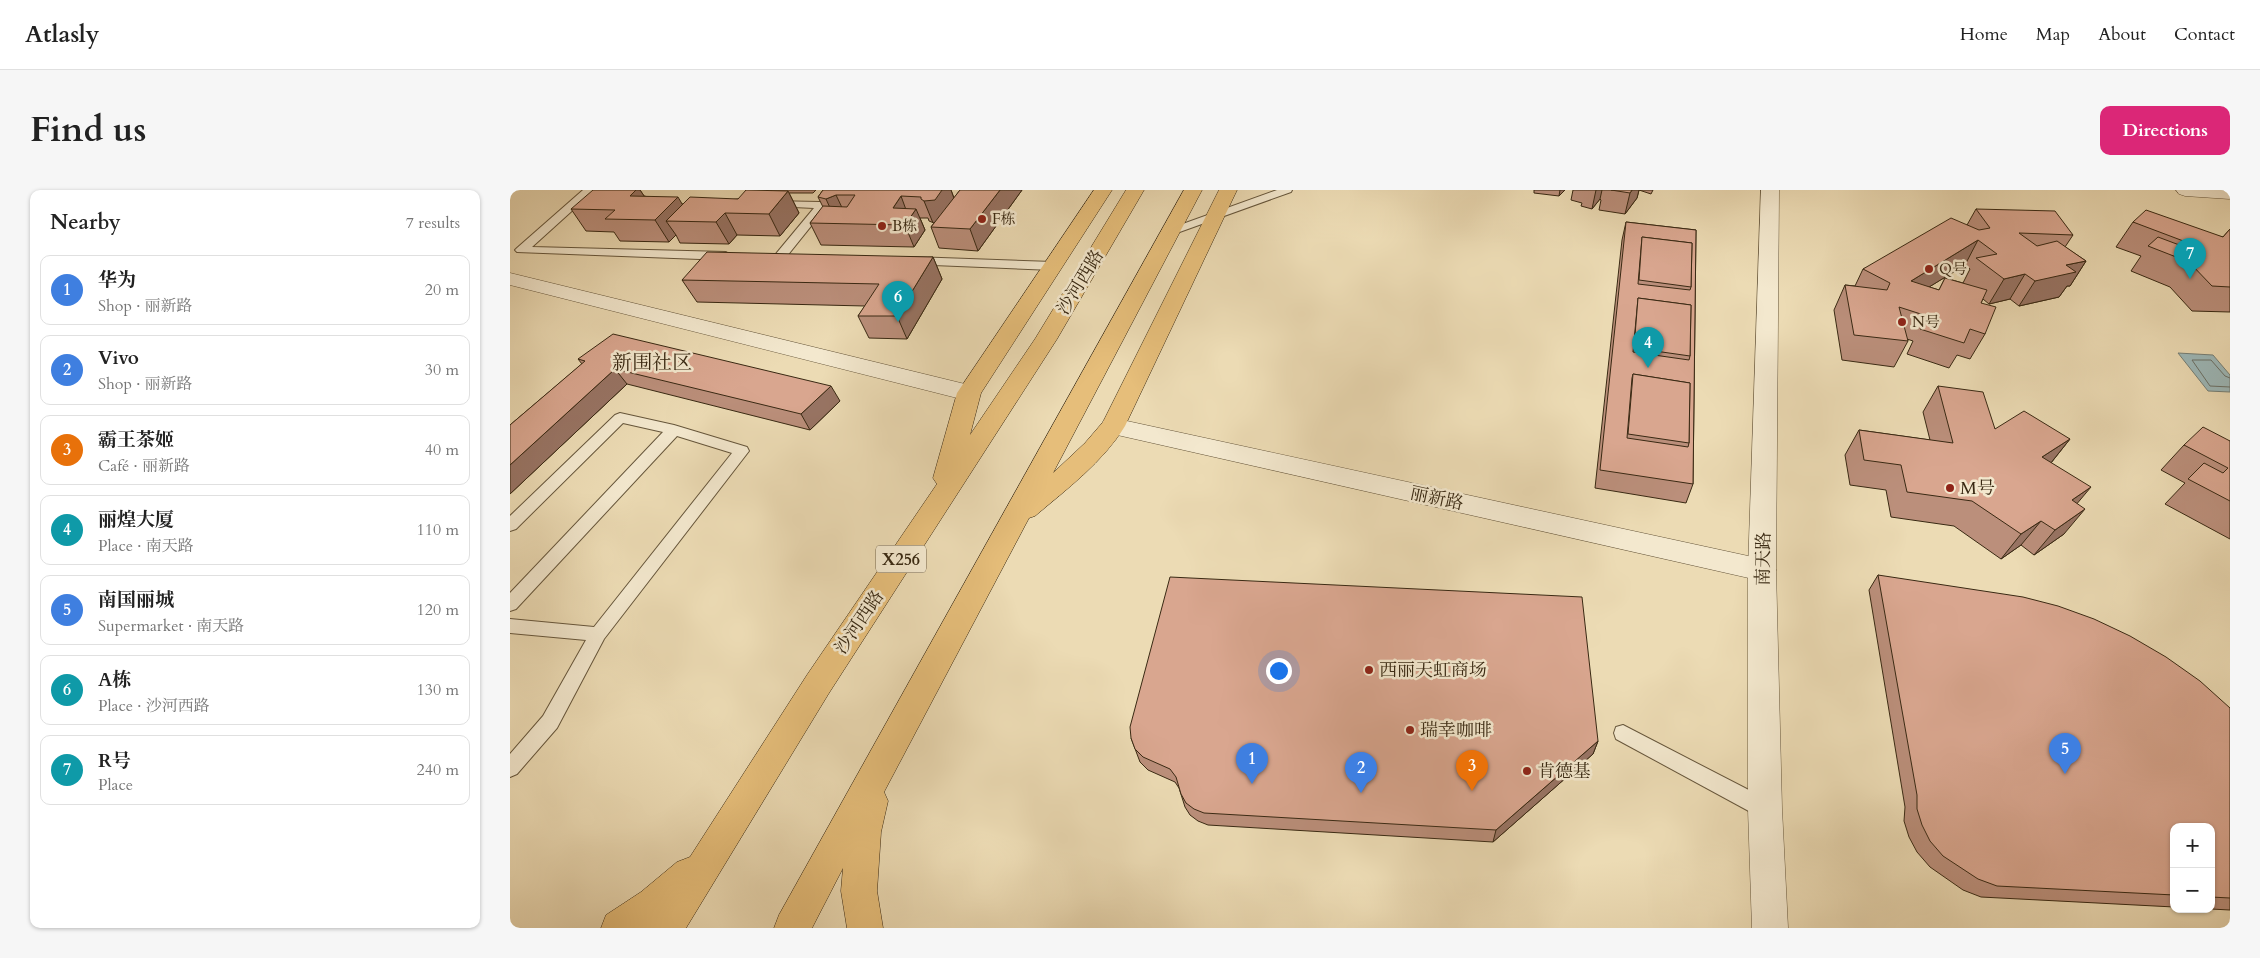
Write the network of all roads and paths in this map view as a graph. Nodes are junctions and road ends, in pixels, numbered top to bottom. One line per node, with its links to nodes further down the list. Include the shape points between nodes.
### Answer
1 (834, 190): 13 (lane)
2 (1103, 190): 19 (main road)
3 (1136, 190): 24 (main road, 沙河西路 / X256, via 1046,339)
4 (1193, 190): 15 (main road)
5 (1228, 190): 14 (main road)
6 (1287, 190): 14 (lane)
7 (1770, 190): 27 (street, 南天路)
8 (2185, 190): 10 (street)
9 (585, 194): 11 (lane); 16 (lane, via 520,250)
10 (2230, 194)
11 (600, 199)
12 (764, 203): 13 (lane)
13 (823, 205): 17 (lane, via 774,258)
14 (1215, 216): 15 (lane); 22 (main road)
15 (1170, 232): 25 (main road)
16 (740, 256)
17 (799, 258)
18 (897, 261): 19 (lane)
19 (1053, 266): 21 (main road)
20 (510, 280): 21 (street)
21 (969, 393): 24 (main road, via 946,475)
22 (1113, 426): 25 (main road, via 1074,470); 27 (street, 丽新路)
23 (674, 430): 26 (lane, via 620,418); 28 (lane); 30 (lane, via 742,451)
24 (932, 511): 35 (main road, 沙河西路 / X256)
25 (1015, 517): 33 (main road)
26 (510, 525)
27 (1762, 570): 34 (street, 南天路)
28 (510, 604)
29 (510, 626): 30 (lane)
30 (598, 634): 32 (lane, via 550,722)
31 (1623, 733): 34 (lane)
32 (510, 768)
33 (878, 770): 38 (main road); 39 (main road, via 864,832 859,892)
34 (1765, 809): 40 (street, 南天路)
35 (712, 853): 36 (main road, via 654,905); 37 (main road, 沙河西路 / X256)
36 (619, 928)
37 (665, 928)
38 (792, 928)
39 (865, 928)
40 (1770, 928)

